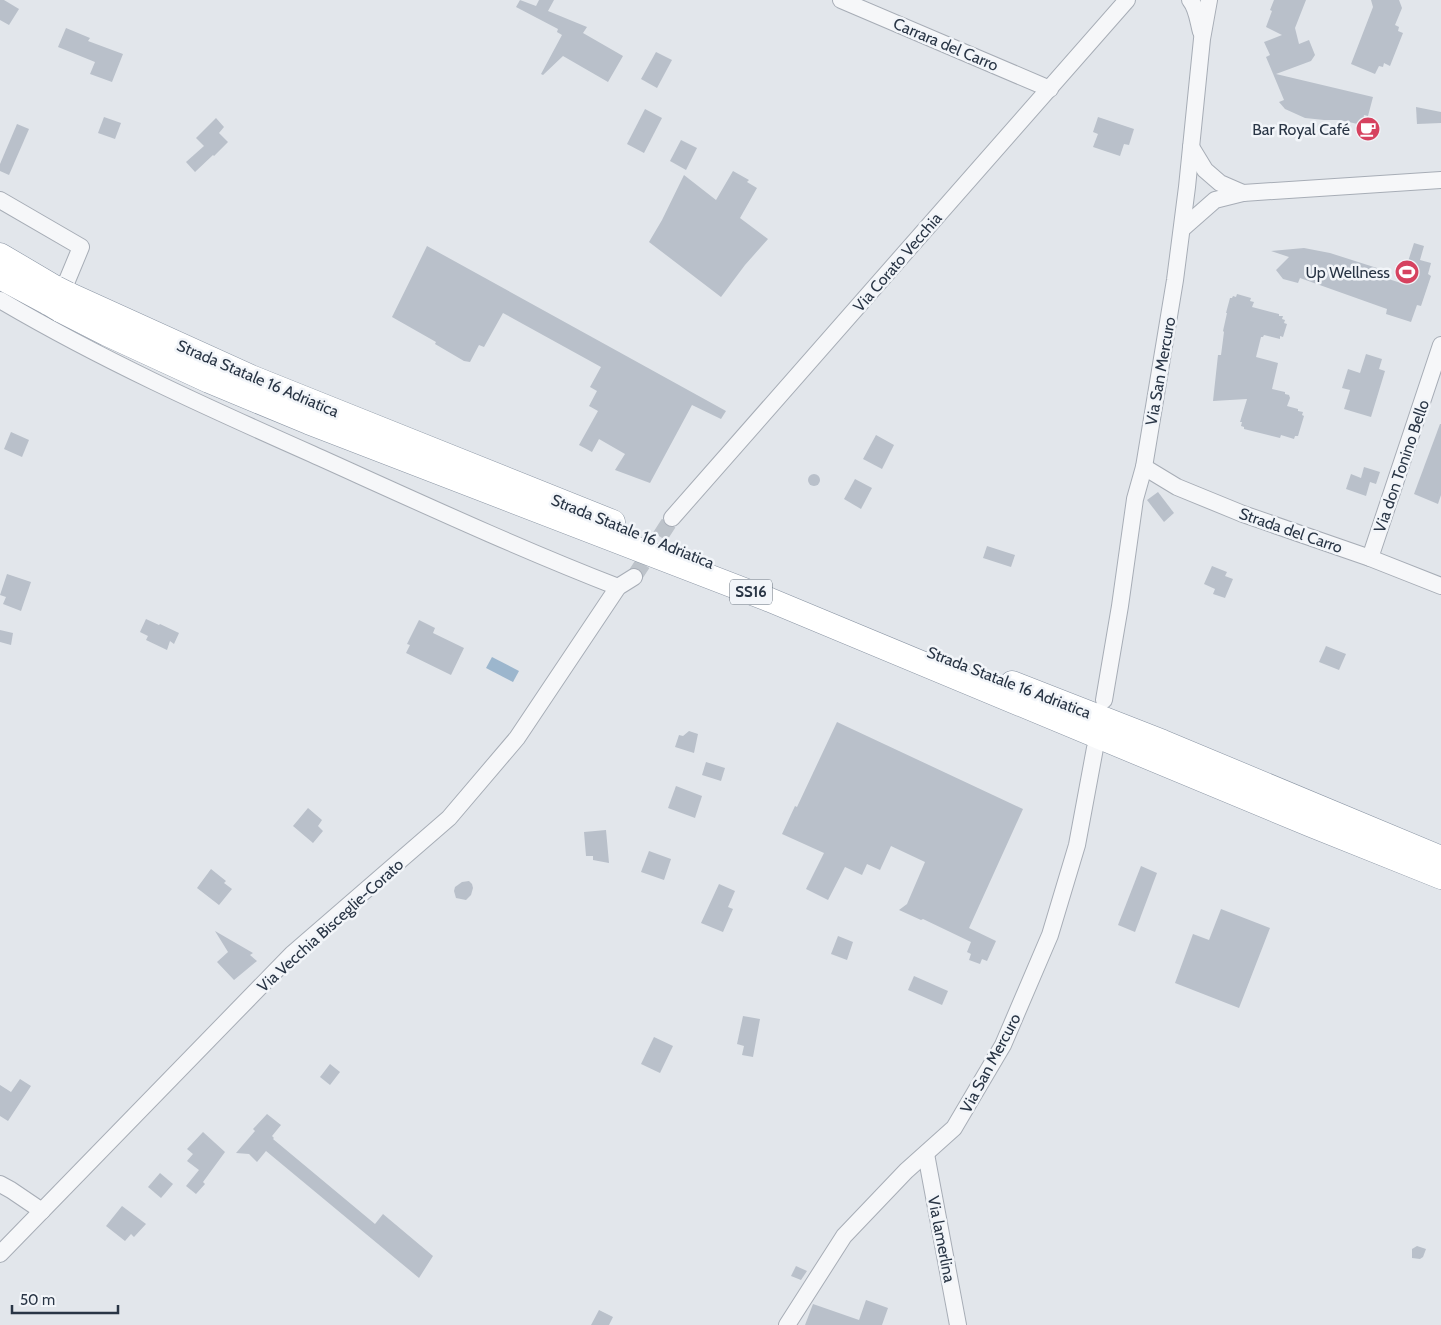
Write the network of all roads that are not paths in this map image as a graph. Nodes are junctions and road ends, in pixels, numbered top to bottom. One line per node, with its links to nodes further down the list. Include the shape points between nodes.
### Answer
1 (841, 0): 6 (street, Carrara del Carro)
2 (1190, 0): 5 (street)
3 (1209, 0): 5 (street)
4 (1126, 2): 6 (street, Via Corato Vecchia)
5 (1202, 39): 7 (street, Via San Mercuro)
6 (1050, 89): 21 (street, Via Corato Vecchia)
7 (1191, 147): 9 (street, via 1205,170); 10 (street, Via San Mercuro)
8 (1441, 180): 11 (street)
9 (1220, 183): 10 (street); 11 (street)
10 (1187, 187): 13 (street, via 1199,196); 14 (street, Via San Mercuro)
11 (1243, 193): 13 (street)
12 (0, 200): 18 (street, via 81,247)
13 (1215, 200): 14 (street)
14 (1182, 229): 20 (street, Via San Mercuro)
15 (0, 255): 18 (highway, Strada Statale 16 Adriatica / SS16)
16 (0, 277): 18 (highway, Strada Statale 16 Adriatica / SS16)
17 (0, 300): 18 (street)
18 (56, 305): 25 (street, via 157,383 479,529); 28 (highway, Strada Statale 16 Adriatica / SS16, via 251,378 880,632 1163,742); 29 (highway, Strada Statale 16 Adriatica / SS16, via 107,334 308,422 770,600)
19 (1441, 345): 22 (street, Via don Tonino Bello)
20 (1144, 466): 22 (street, Strada del Carro, via 1178,487 1242,514); 26 (street, Via San Mercuro, via 1135,499)
21 (672, 518)
22 (1370, 558): 24 (street, Strada del Carro)
23 (634, 577): 25 (street, Via Vecchia Bisceglie-Corato)
24 (1441, 586)
25 (618, 587): 32 (street, Via Vecchia Bisceglie-Corato, via 516,738 449,818 292,954)
26 (1104, 700)
27 (1095, 748): 30 (street, Via San Mercuro, via 1077,845 1050,935 1003,1045 954,1128)
28 (1441, 858)
29 (1441, 877)
30 (926, 1154): 34 (street, Via San Mercuro, via 844,1236); 35 (street, Via lamerlina)
31 (0, 1184): 32 (street)
32 (42, 1211): 33 (street, Via Vecchia Bisceglie-Corato)
33 (0, 1254)
34 (787, 1325)
35 (958, 1325)

